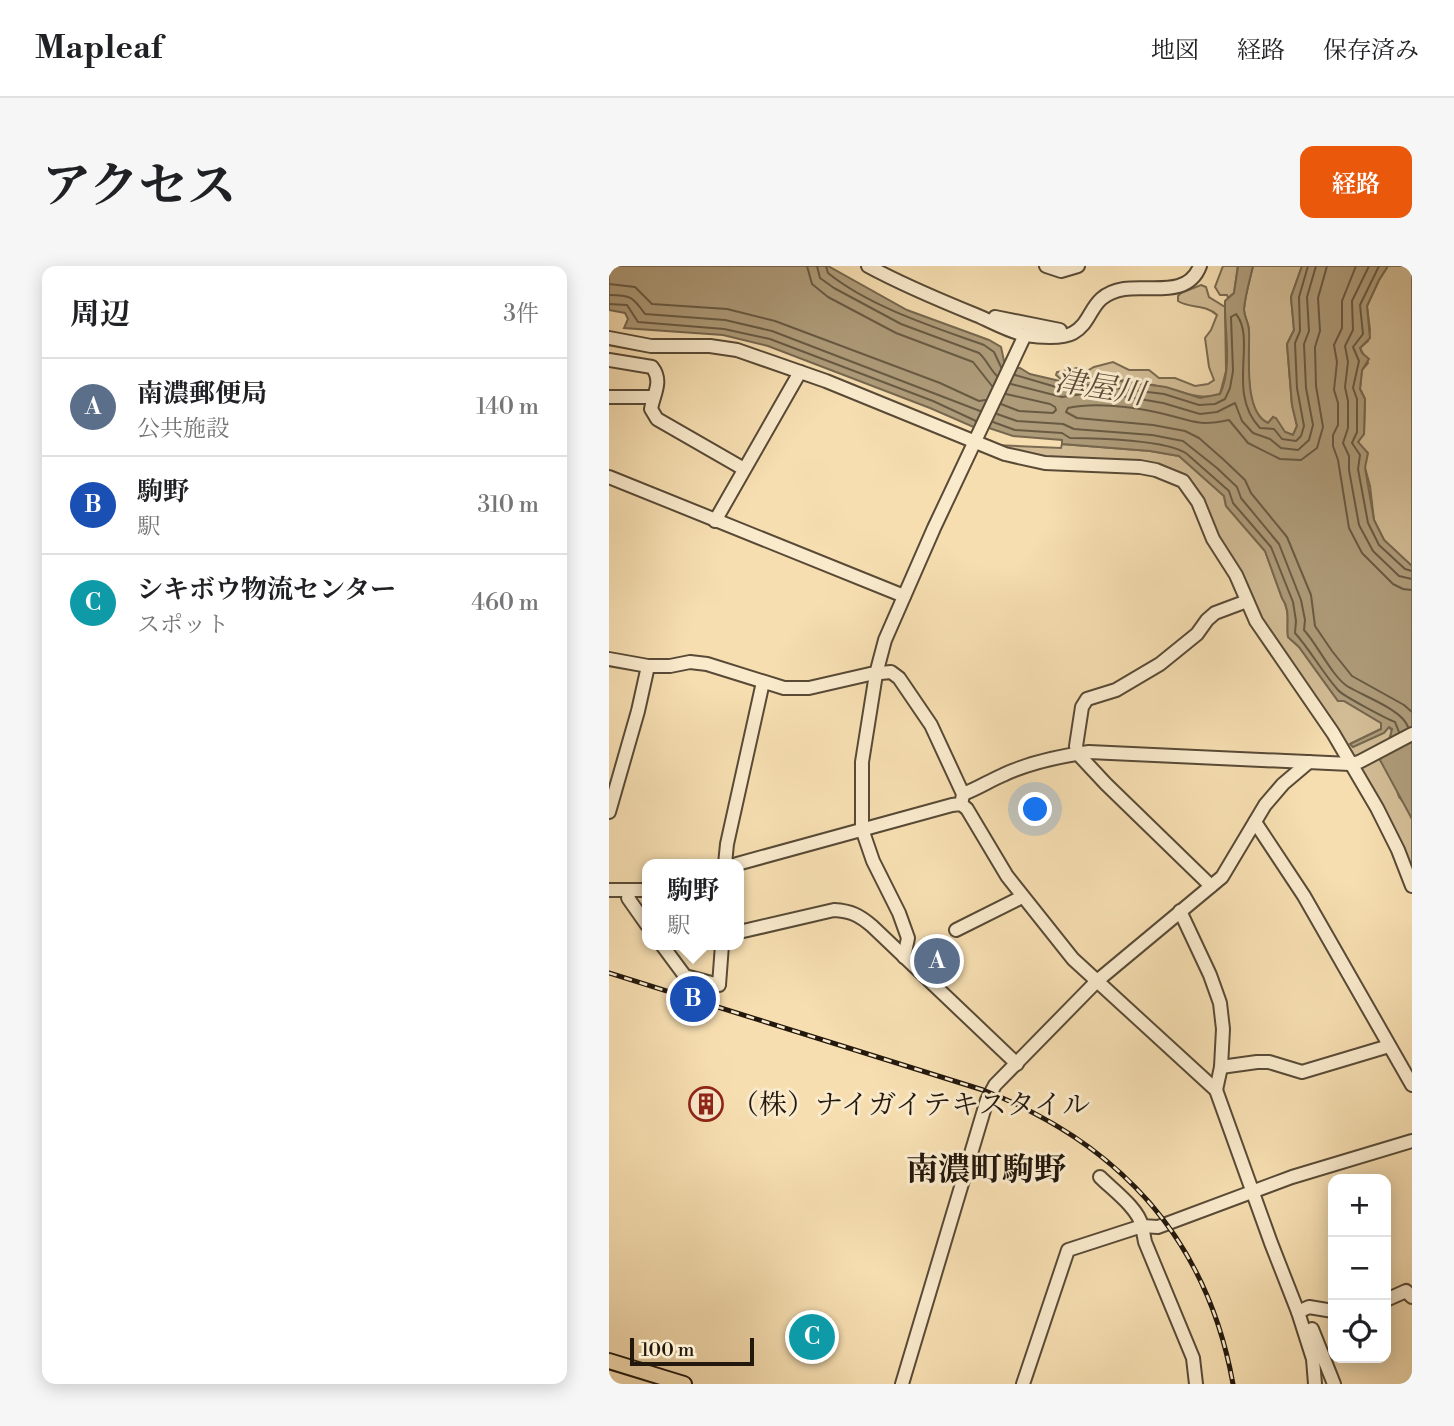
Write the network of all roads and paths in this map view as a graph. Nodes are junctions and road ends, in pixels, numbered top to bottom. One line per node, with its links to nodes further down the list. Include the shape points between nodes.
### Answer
1 (868, 266): 5 (street)
2 (1046, 266): 3 (street, via 1061,271)
3 (1078, 266)
4 (1200, 266): 6 (street, via 1194,278 1177,287 1127,288 1107,294)
5 (936, 298): 6 (street); 8 (street)
6 (1074, 333): 8 (street)
7 (609, 338): 10 (street, via 737,350)
8 (1023, 339): 13 (street)
9 (609, 360): 12 (street, via 652,367 658,374)
10 (800, 372): 13 (street); 14 (street)
11 (609, 397): 12 (street)
12 (653, 397): 14 (street, via 651,409 657,419)
13 (978, 437): 17 (street); 18 (street, via 1031,460 1140,467 1183,481)
14 (744, 469): 16 (street)
15 (609, 477): 16 (street)
16 (716, 521): 17 (street)
17 (904, 596): 21 (street)
18 (1247, 601): 24 (street, via 1215,613 1160,664 1116,690 1087,699 1082,707); 26 (street, via 1272,646)
19 (609, 660): 20 (street)
20 (648, 666): 22 (street, via 707,664); 28 (street)
21 (876, 674): 22 (street, via 796,690); 27 (street, via 891,673 899,678 931,725); 30 (street, via 862,762)
22 (764, 682): 31 (street)
23 (1412, 734): 26 (street)
24 (1078, 754): 25 (street); 27 (street, via 1018,769); 33 (street)
25 (1309, 762): 26 (street); 29 (street, via 1283,784)
26 (1355, 763): 34 (street)
27 (962, 799): 30 (street); 38 (street)
28 (609, 812)
29 (1255, 822): 33 (street, via 1222,877); 47 (street, via 1304,895)
30 (862, 829): 32 (street); 45 (street, via 908,937)
31 (726, 859)
32 (744, 862)
33 (1211, 886): 39 (street)
34 (1412, 886)
35 (609, 890): 37 (street)
36 (642, 890): 37 (street)
37 (630, 891): 40 (street, via 628,898)
38 (1022, 897): 41 (street); 46 (street, via 1066,952)
39 (1180, 911): 46 (street); 49 (street, via 1220,1003)
40 (642, 918)
41 (955, 930)
42 (744, 931): 45 (street, via 834,910 850,911)
43 (665, 950): 44 (street, via 685,976 719,985)
44 (722, 950)
45 (904, 957): 48 (street)
46 (1097, 981): 48 (street); 51 (street)
47 (1389, 1045): 49 (street, via 1302,1072 1269,1062); 50 (street)
48 (1017, 1064): 62 (street, via 987,1100)
49 (1221, 1067): 51 (street)
50 (1412, 1085)
51 (1216, 1090): 54 (street)
52 (1412, 1141): 54 (street)
53 (1100, 1177): 55 (street)
54 (1252, 1191): 55 (street, via 1171,1223); 59 (street)
55 (1142, 1226): 63 (street, via 1067,1250); 64 (street, via 1193,1358)
56 (1412, 1297): 57 (street, via 1406,1291)
57 (1391, 1298)
58 (1328, 1310): 59 (street, via 1309,1307)
59 (1298, 1312): 65 (street, via 1313,1359); 66 (street, via 1310,1324)
60 (609, 1361): 61 (main road)
61 (684, 1384)
62 (902, 1384)
63 (1023, 1384)
64 (1196, 1384)
65 (1315, 1384)
66 (1334, 1384)

